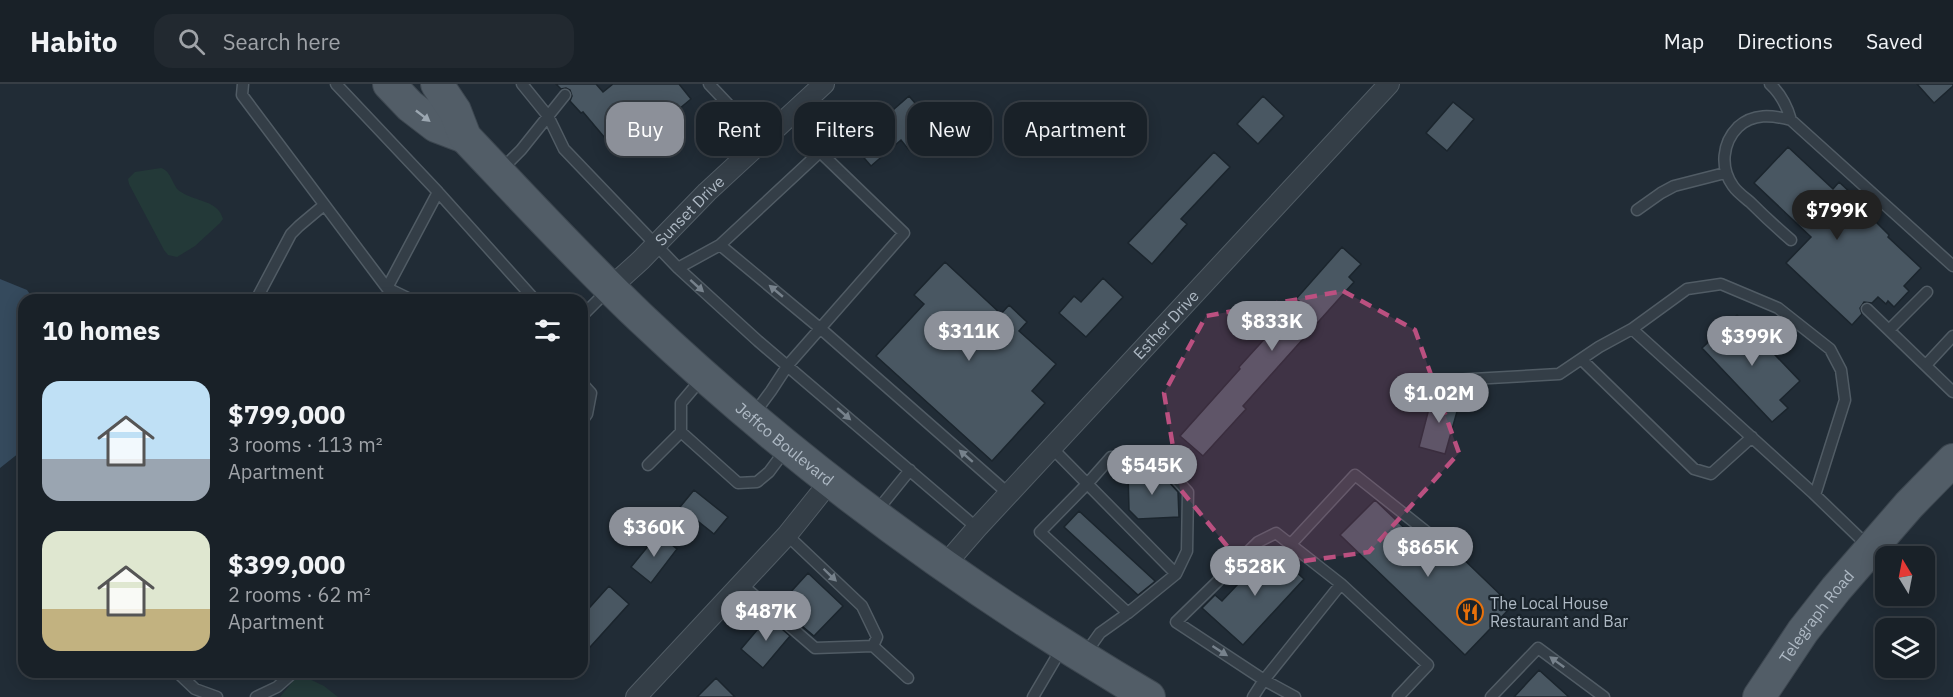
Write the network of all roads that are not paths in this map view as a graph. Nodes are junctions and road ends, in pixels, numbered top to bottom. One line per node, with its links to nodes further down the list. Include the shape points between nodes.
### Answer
1 (243, 84): 20 (lane, via 242,95)
2 (336, 84): 19 (lane)
3 (389, 84): 15 (main road, Jeffco Boulevard, one-way to 15, via 436,126)
4 (437, 84): 15 (main road, Jeffco Boulevard, via 455,111)
5 (522, 84): 12 (lane)
6 (709, 84): 11 (lane)
7 (824, 84): 14 (street, Sunset Drive)
8 (1389, 84): 51 (street, Esther Drive)
9 (1770, 84): 13 (lane)
10 (565, 95): 12 (lane)
11 (726, 102)
12 (548, 116): 17 (lane); 23 (lane, via 564,148)
13 (1791, 120): 18 (lane, via 1756,117 1743,123 1727,142); 25 (lane)
14 (782, 122)
15 (465, 137): 17 (main road, Jeffco Boulevard)
16 (745, 156): 23 (street, Sunset Drive)
17 (498, 172): 28 (main road, Jeffco Boulevard)
18 (1725, 173): 21 (lane, via 1674,186); 22 (lane, via 1733,187)
19 (438, 192): 27 (lane); 32 (lane)
20 (324, 205): 27 (lane); 30 (lane, via 291,234)
21 (1637, 210)
22 (1791, 240)
23 (656, 244): 26 (lane); 28 (street, Sunset Drive)
24 (720, 245): 26 (lane); 35 (lane, one-way to 24); 35 (lane, via 820,152 904,233)
25 (1953, 266)
26 (678, 268): 40 (lane, one-way to 40)
27 (387, 288): 31 (lane)
28 (610, 288): 34 (lane); 42 (main road, Jeffco Boulevard)
29 (1927, 291): 37 (lane)
30 (259, 294)
31 (400, 294)
32 (530, 294)
33 (1867, 309): 37 (lane)
34 (588, 310)
35 (821, 329): 40 (lane); 57 (lane, one-way to 35)
36 (1632, 329): 39 (lane); 49 (lane); 58 (lane, via 1687,289 1721,284 1778,308 1830,349 1841,370 1845,400)
37 (1889, 330): 41 (lane)
38 (1953, 336): 41 (lane)
39 (1581, 359): 43 (lane, via 1559,374); 49 (lane, via 1694,469 1711,474)
40 (788, 365): 47 (lane); 54 (lane, one-way to 54)
41 (1926, 365): 45 (lane)
42 (705, 375): 47 (main road, Jeffco Boulevard); 48 (lane, via 681,403)
43 (1454, 380)
44 (588, 389): 46 (lane)
45 (1953, 392)
46 (588, 409)
47 (752, 416): 50 (main road, Jeffco Boulevard)
48 (681, 432): 50 (lane, via 738,483 757,482); 53 (lane)
49 (1752, 437): 58 (lane)
50 (788, 446): 55 (main road, Jeffco Boulevard)
51 (1052, 447): 56 (lane); 57 (street, Esther Drive)
52 (1953, 460): 64 (main road, Telegraph Road)
53 (648, 465)
54 (910, 470): 59 (lane); 60 (lane)
55 (831, 480): 59 (main road, Jeffco Boulevard); 61 (street)
56 (1088, 483): 66 (lane); 66 (lane, via 1111,457 1158,459 1188,492 1187,551); 69 (lane, via 1040,532)
57 (1010, 495): 60 (street, Esther Drive)
58 (1815, 495): 64 (lane)
59 (874, 514): 65 (main road, Jeffco Boulevard)
60 (977, 528): 65 (street, Esther Drive)
61 (787, 535): 67 (street); 70 (lane, one-way to 70, via 862,606 877,637)
62 (1433, 537): 63 (lane, via 1356,475)
63 (1290, 545): 68 (lane); 75 (lane, one-way to 75, via 1276,533 1258,542 1176,622)
64 (1871, 548): 86 (main road, Telegraph Road, via 1803,631)
65 (944, 566): 71 (main road, Jeffco Boulevard)
66 (1176, 574): 69 (lane)
67 (741, 584): 70 (lane, via 815,648); 78 (street)
68 (1341, 584): 75 (lane); 83 (lane, via 1428,665)
69 (1128, 613): 71 (lane)
70 (873, 645): 74 (lane)
71 (1073, 652): 79 (lane); 80 (main road, Jeffco Boulevard)
72 (183, 678): 76 (lane, via 195,689)
73 (287, 678): 77 (lane)
74 (908, 678)
75 (1264, 680): 81 (lane); 82 (lane)
76 (217, 697)
77 (256, 697)
78 (636, 697)
79 (1033, 697)
80 (1149, 697)
81 (1253, 697)
82 (1295, 697)
83 (1398, 697)
84 (1491, 697): 85 (lane, one-way to 84, via 1538,648)
85 (1604, 697)
86 (1759, 697)

